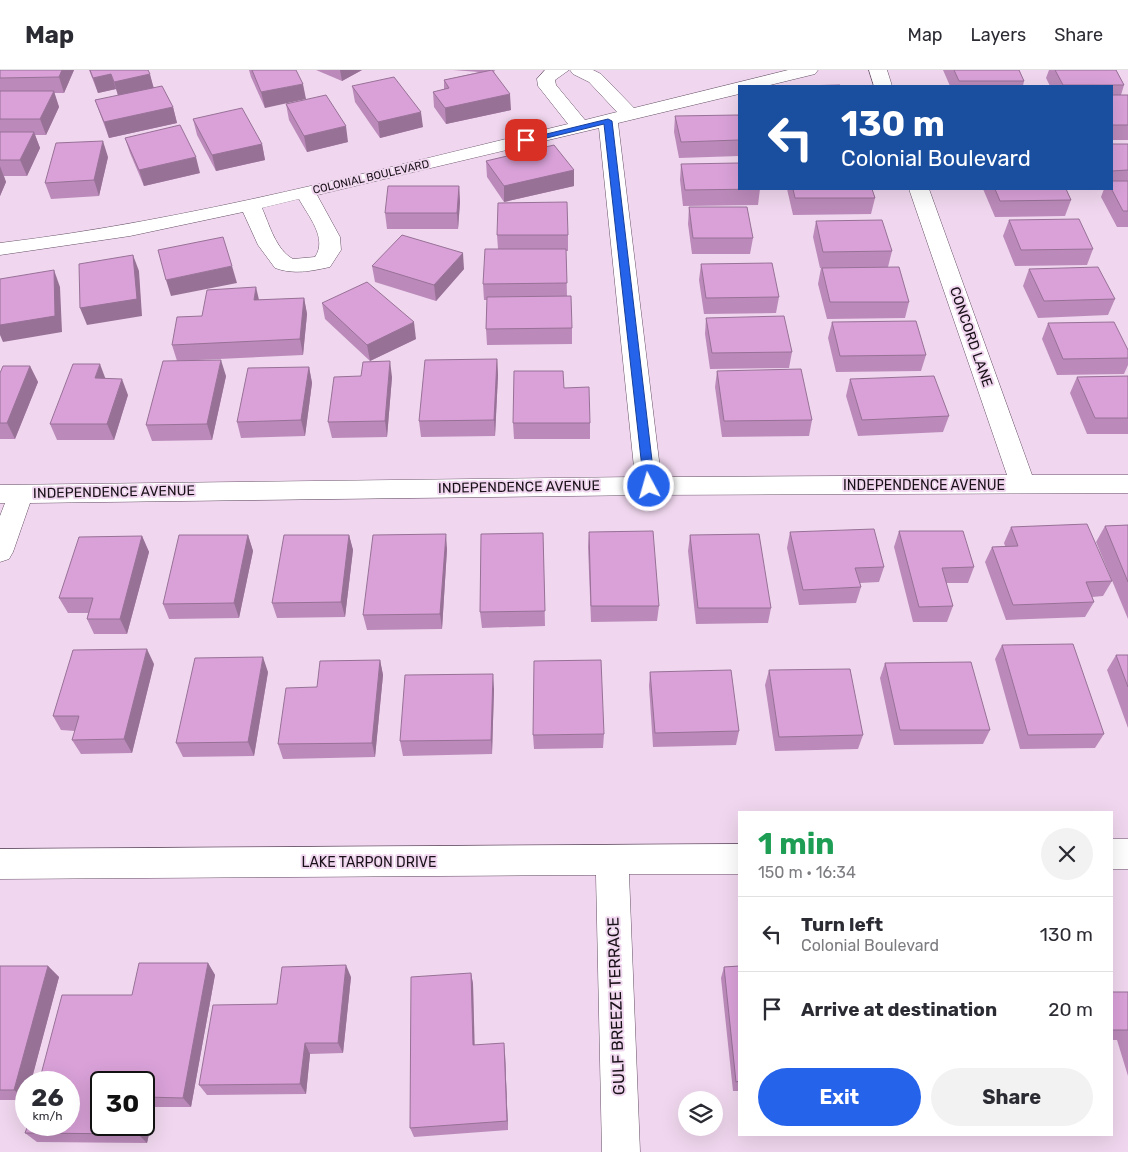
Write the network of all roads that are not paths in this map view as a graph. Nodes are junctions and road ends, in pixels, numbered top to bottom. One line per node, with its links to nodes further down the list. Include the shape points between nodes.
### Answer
1 (560, 70): 10 (street, via 546,79 547,86)
2 (579, 70): 8 (street, via 595,78)
3 (809, 70): 5 (street)
4 (878, 70): 6 (street)
5 (749, 85)
6 (884, 85)
7 (738, 88): 8 (street, COLONIAL BOULEVARD)
8 (630, 115): 9 (street, COLONIAL BOULEVARD)
9 (608, 121): 10 (street, COLONIAL BOULEVARD); 17 (street)
10 (582, 128): 12 (street, COLONIAL BOULEVARD)
11 (919, 190): 16 (street, CONCORD LANE)
12 (305, 192): 13 (street, COLONIAL BOULEVARD); 13 (street, via 330,237 330,250 322,262 301,266 283,263 272,249)
13 (250, 204): 14 (street, COLONIAL BOULEVARD, via 145,227)
14 (0, 249)
15 (1128, 484): 16 (street, INDEPENDENCE AVENUE)
16 (1023, 485): 17 (street, INDEPENDENCE AVENUE)
17 (649, 486): 18 (street, INDEPENDENCE AVENUE)
18 (10, 494): 19 (street)
19 (0, 552)
20 (1113, 854): 21 (street)
21 (1128, 854)
22 (738, 859): 23 (street, LAKE TARPON DRIVE)
23 (612, 861): 24 (street, LAKE TARPON DRIVE); 25 (street, GULF BREEZE TERRACE)
24 (0, 864)
25 (621, 1152)

